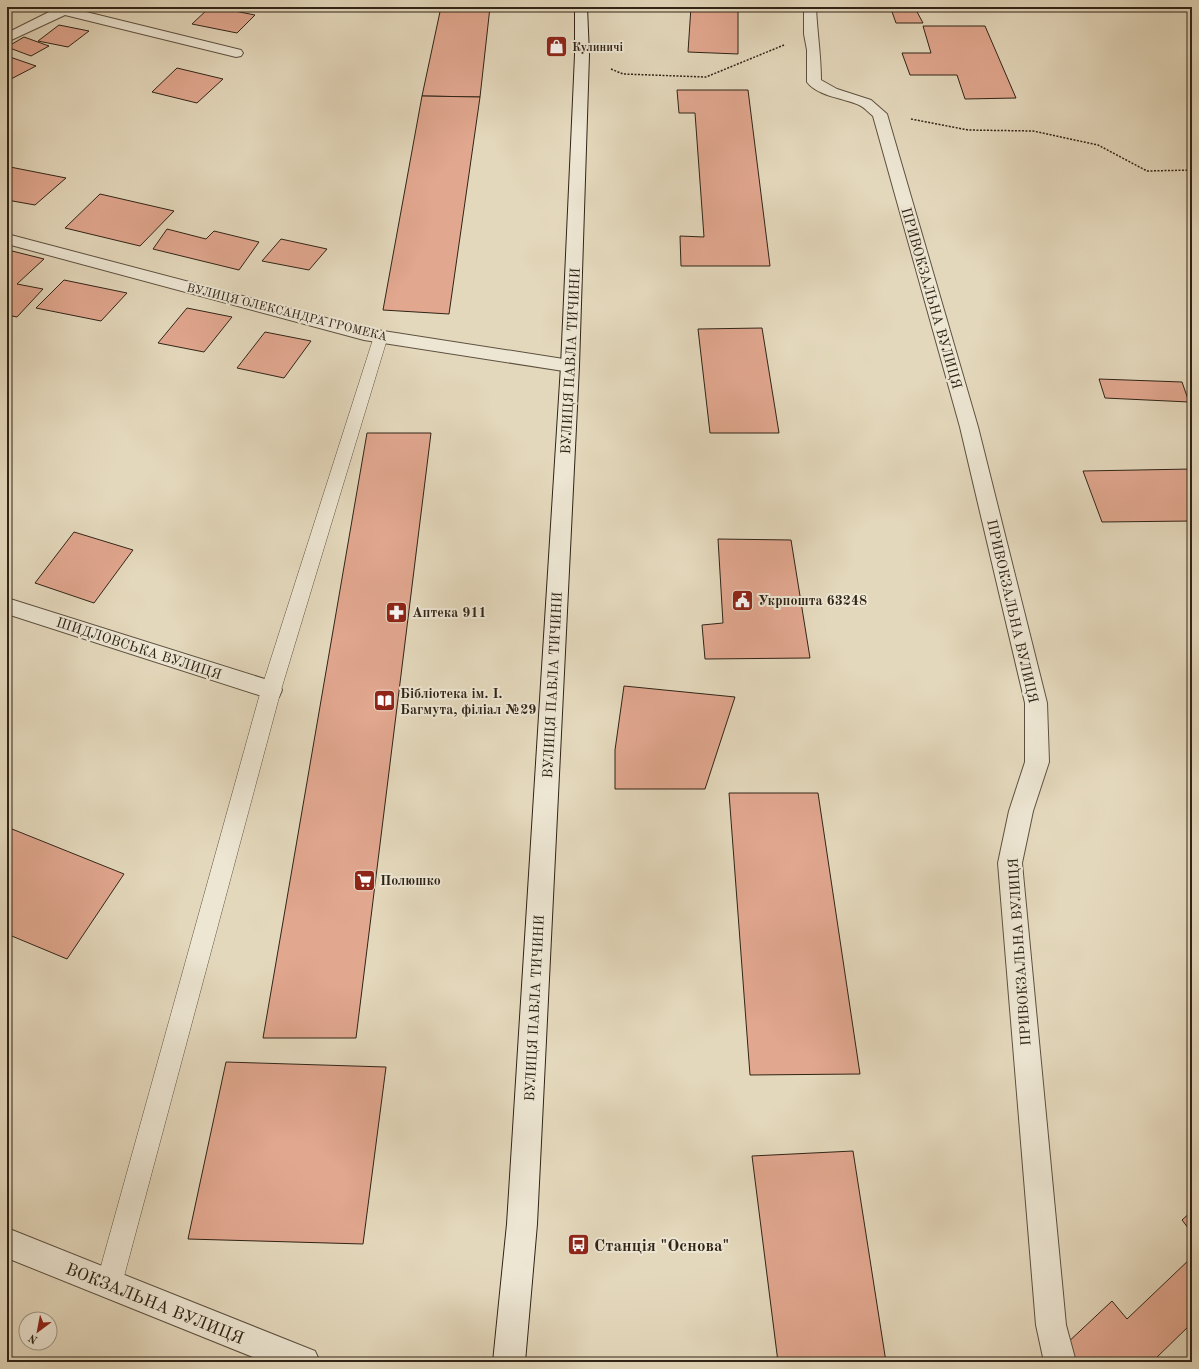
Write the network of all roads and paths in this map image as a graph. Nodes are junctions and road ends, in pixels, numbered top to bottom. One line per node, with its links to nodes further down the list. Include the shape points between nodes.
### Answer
1 (49, 7): 4 (street)
2 (581, 7): 8 (street, ВУЛИЦЯ ПАВЛА ТИЧИНИ)
3 (810, 7): 5 (street)
4 (66, 9): 6 (street); 7 (street)
5 (811, 34): 8 (path, via 706,77 623,74 600,66); 9 (street, via 814,82 832,92 866,103)
6 (7, 38)
7 (236, 53)
8 (582, 55): 13 (street, ВУЛИЦЯ ПАВЛА ТИЧИНИ)
9 (880, 114): 10 (path, via 968,130 1033,131 1098,145 1147,170); 20 (street, ПРИВОКЗАЛЬНА ВУЛИЦЯ, via 969,427 1036,703 1037,762 1021,811 1010,863 1051,1325)
10 (1192, 170)
11 (7, 239): 12 (street, ВУЛИЦЯ ОЛЕКСАНДРА ГРОМЕКА, via 364,334)
12 (381, 336): 13 (street, ВУЛИЦЯ ОЛЕКСАНДРА ГРОМЕКА); 15 (lane)
13 (570, 366): 19 (street, ВУЛИЦЯ ПАВЛА ТИЧИНИ, via 522,1216)
14 (7, 606): 15 (street, ШИДЛОВСЬКА ВУЛИЦЯ)
15 (270, 690): 17 (lane)
16 (7, 1243): 17 (street, ВОКЗАЛЬНА ВУЛИЦЯ)
17 (109, 1284): 18 (street, ВОКЗАЛЬНА ВУЛИЦЯ)
18 (304, 1362)
19 (509, 1362)
20 (1060, 1362)

